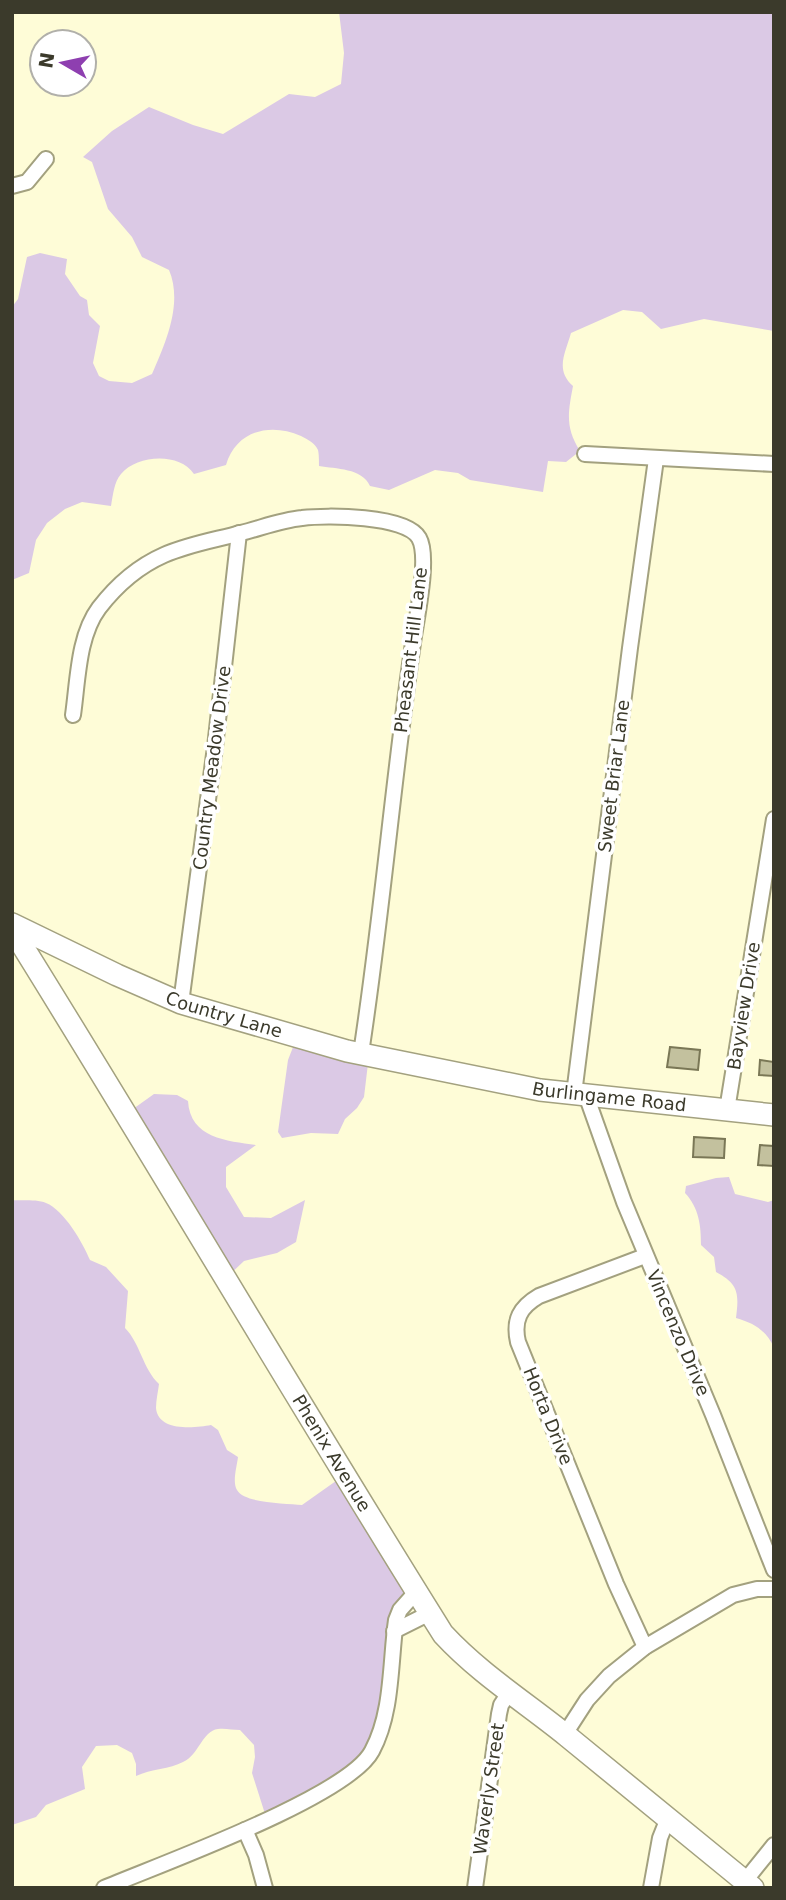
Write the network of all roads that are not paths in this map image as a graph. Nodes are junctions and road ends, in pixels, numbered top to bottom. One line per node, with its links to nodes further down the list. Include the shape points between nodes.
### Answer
1 (46, 159): 2 (street, via 27,182)
2 (12, 186)
3 (585, 454): 4 (street)
4 (656, 459): 5 (street); 13 (street, Sweet Briar Lane, via 629,648)
5 (774, 464)
6 (239, 533): 7 (street, Pheasant Hill Lane, via 163,555 111,594 87,630); 10 (street, Country Meadow Drive); 11 (street, Pheasant Hill Lane, via 302,518 369,519 403,526 418,536 422,548)
7 (74, 715)
8 (774, 819): 14 (street, Bayview Drive)
9 (12, 926): 10 (main road, Country Lane); 19 (main road, Phenix Avenue)
10 (181, 1003): 11 (main road, Country Lane)
11 (361, 1053): 12 (main road, Country Lane)
12 (447, 1072): 13 (main road, Burlingame Road)
13 (580, 1094): 14 (main road, Burlingame Road); 16 (street, Vincenzo Drive)
14 (726, 1110): 15 (main road, Burlingame Road)
15 (774, 1115)
16 (645, 1256): 17 (street, Vincenzo Drive); 22 (street, Horta Drive, via 539,1296 525,1304 515,1330)
17 (774, 1570)
18 (774, 1588): 22 (street, via 733,1595)
19 (416, 1592): 20 (main road, Phenix Avenue); 21 (street, via 400,1610)
20 (430, 1613): 21 (street); 23 (main road, Phenix Avenue, via 459,1651)
21 (394, 1631): 26 (street, via 384,1714 368,1759 336,1786)
22 (645, 1647): 24 (street, via 609,1676)
23 (509, 1693): 24 (main road, Phenix Avenue); 31 (street, Waverly Street, via 499,1714)
24 (565, 1734): 25 (main road, Phenix Avenue)
25 (668, 1818): 28 (main road, Phenix Avenue); 32 (street)
26 (245, 1830): 29 (street); 30 (street)
27 (774, 1845): 28 (street)
28 (749, 1884)
29 (104, 1888)
30 (265, 1888)
31 (475, 1888)
32 (651, 1888)

